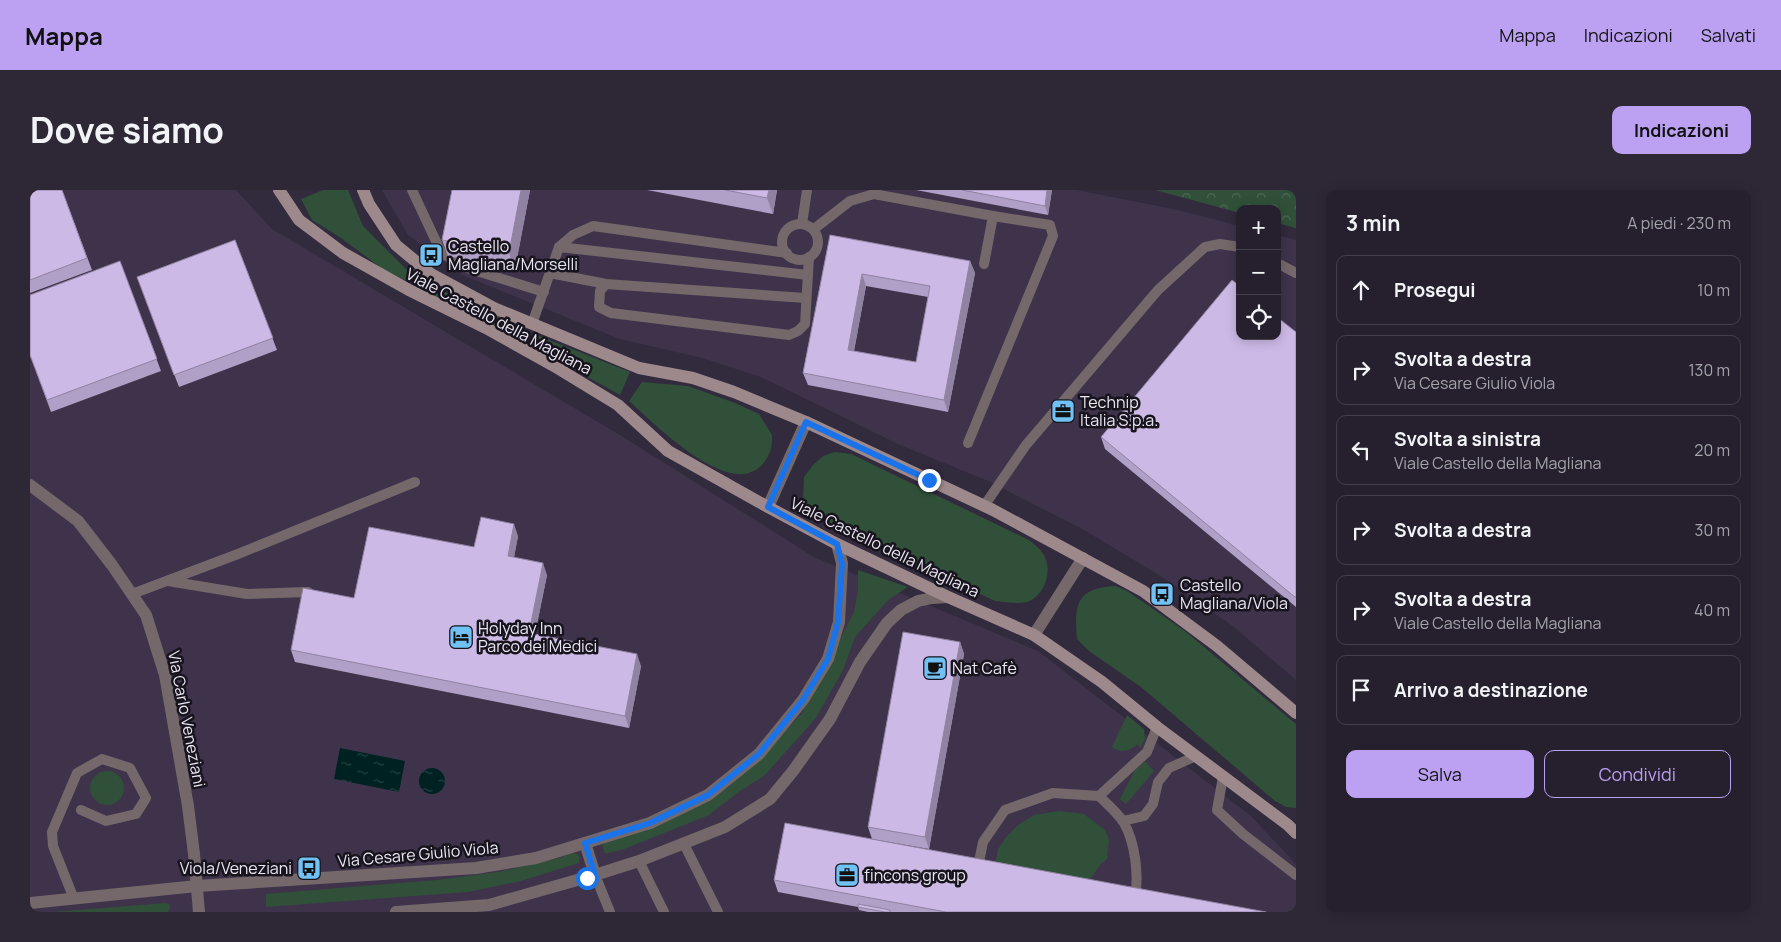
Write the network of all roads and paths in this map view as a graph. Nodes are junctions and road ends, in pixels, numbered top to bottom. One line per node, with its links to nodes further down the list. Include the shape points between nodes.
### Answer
1 (279, 190): 26 (street, Viale Castello della Magliana, via 299,220 343,253 554,366 618,405 668,451)
2 (362, 190): 20 (street, Viale Castello della Magliana, via 396,245 431,274 494,308)
3 (412, 190): 18 (lane, via 441,252 464,268)
4 (807, 190): 6 (lane)
5 (993, 216): 7 (lane, via 874,194 850,201); 12 (lane); 22 (lane, via 1050,225 1053,236)
6 (802, 224): 7 (lane); 10 (lane, via 791,226 786,231 782,239)
7 (814, 230): 11 (lane, via 818,244)
8 (1236, 246): 25 (lane, via 1220,244 1205,247 1158,290 1026,445)
9 (560, 247): 10 (lane, via 573,235 593,226); 14 (lane); 16 (lane)
10 (787, 254): 11 (lane, via 801,260)
11 (809, 257): 16 (lane)
12 (984, 264)
13 (1281, 265): 15 (lane)
14 (550, 273): 17 (lane); 18 (lane)
15 (1296, 273)
16 (808, 275): 19 (lane)
17 (606, 284): 19 (lane); 19 (lane, via 600,291 599,306 611,313 789,335 805,324)
18 (544, 292): 20 (lane)
19 (806, 298)
20 (532, 324): 21 (street, Viale Castello della Magliana, via 639,368 693,378)
21 (806, 422): 25 (street, Viale Castello della Magliana); 26 (street)
22 (968, 443)
23 (415, 482): 29 (lane)
24 (30, 485): 31 (street, Via Carlo Veneziani, via 78,521)
25 (984, 506): 28 (street, Viale Castello della Magliana)
26 (768, 507): 27 (street, Viale Castello della Magliana)
27 (837, 544): 32 (street, Viale Castello della Magliana); 42 (street, Via Cesare Giulio Viola, via 842,564 838,622 828,659 803,700 759,754 708,795 650,823)
28 (1083, 558): 33 (street); 34 (street, Viale Castello della Magliana, via 1143,591 1217,646)
29 (167, 581): 30 (lane, via 247,594); 31 (lane)
30 (308, 592)
31 (132, 594): 48 (street, Via Carlo Veneziani, via 146,615 165,675 188,806)
32 (948, 597): 33 (street, Viale Castello della Magliana); 43 (street, via 918,601 886,623 860,662 830,719 770,799 725,826)
33 (1034, 635): 35 (street, Viale Castello della Magliana, via 1102,682)
34 (1296, 713)
35 (1157, 726): 36 (street, Viale Castello della Magliana); 38 (lane, via 1146,752)
36 (1196, 756): 37 (street, Viale Castello della Magliana); 40 (lane, via 1169,768 1158,782 1153,804 1144,816)
37 (1224, 777): 41 (street, Viale Castello della Magliana); 47 (lane, via 1217,810)
38 (1099, 796): 40 (lane); 45 (lane, via 1053,793 1005,810 983,842)
39 (81, 810): 50 (lane, via 106,821 136,814 146,798 130,768 102,759 77,773 52,832 53,846)
40 (1123, 821): 49 (lane, via 1132,841 1137,886)
41 (1293, 827)
42 (585, 843): 46 (street); 48 (street, Via Cesare Giulio Viola, via 536,858 476,868)
43 (684, 844): 44 (street); 56 (lane)
44 (639, 861): 46 (street); 55 (lane)
45 (978, 867)
46 (595, 875): 53 (street, via 489,905); 54 (lane)
47 (1296, 875)
48 (197, 886): 50 (street, Via Cesare Giulio Viola); 52 (street, Via Carlo Veneziani)
49 (1135, 896)
50 (74, 899): 51 (street, Via Cesare Giulio Viola)
51 (30, 903)
52 (199, 912)
53 (396, 912)
54 (610, 912)
55 (664, 912)
56 (718, 912)

